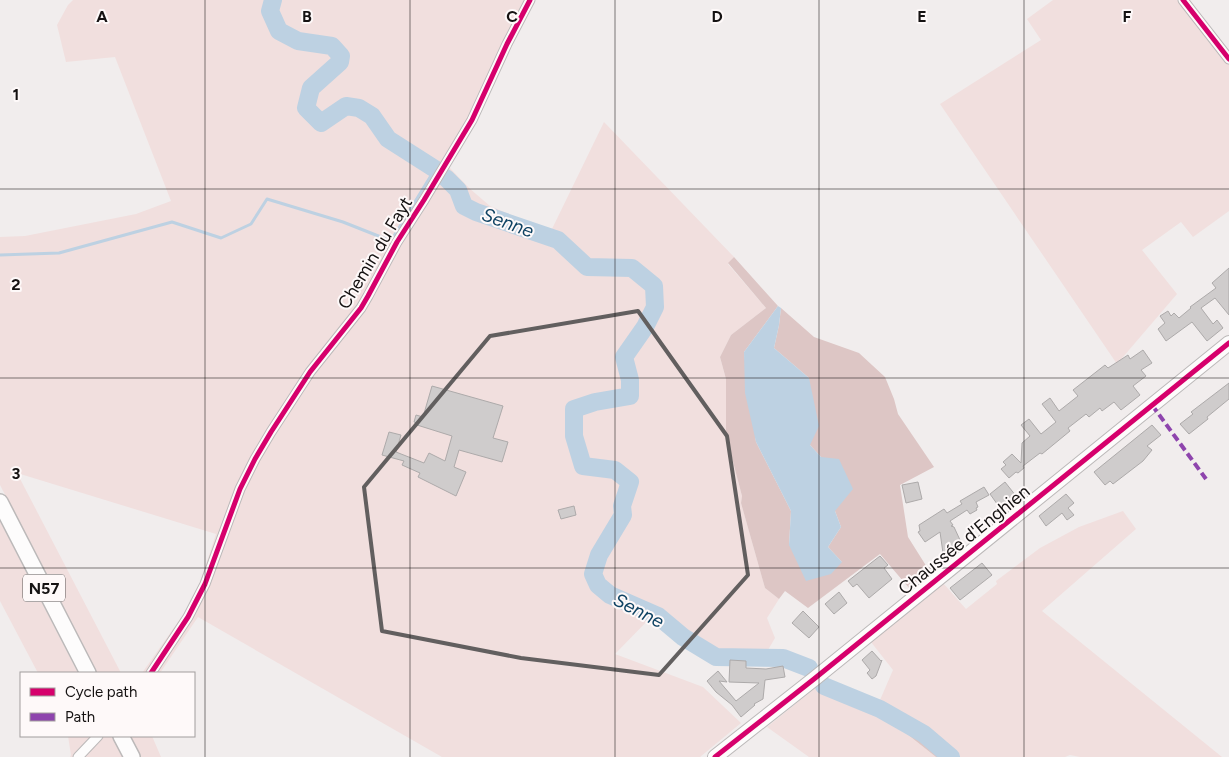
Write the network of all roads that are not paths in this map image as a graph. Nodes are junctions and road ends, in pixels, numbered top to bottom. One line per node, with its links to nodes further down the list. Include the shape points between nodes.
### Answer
1 (530, 0): 7 (street, Chemin du Fayt, via 468,126 393,248 361,308 310,372 255,458 240,489 206,584)
2 (1183, 0): 3 (street)
3 (1229, 59)
4 (1229, 343): 12 (main road, Chaussée d'Enghien)
5 (0, 502): 6 (highway, N57)
6 (87, 672)
7 (152, 672)
8 (97, 737): 10 (street)
9 (122, 737): 11 (highway)
10 (78, 757)
11 (132, 757)
12 (715, 757)

